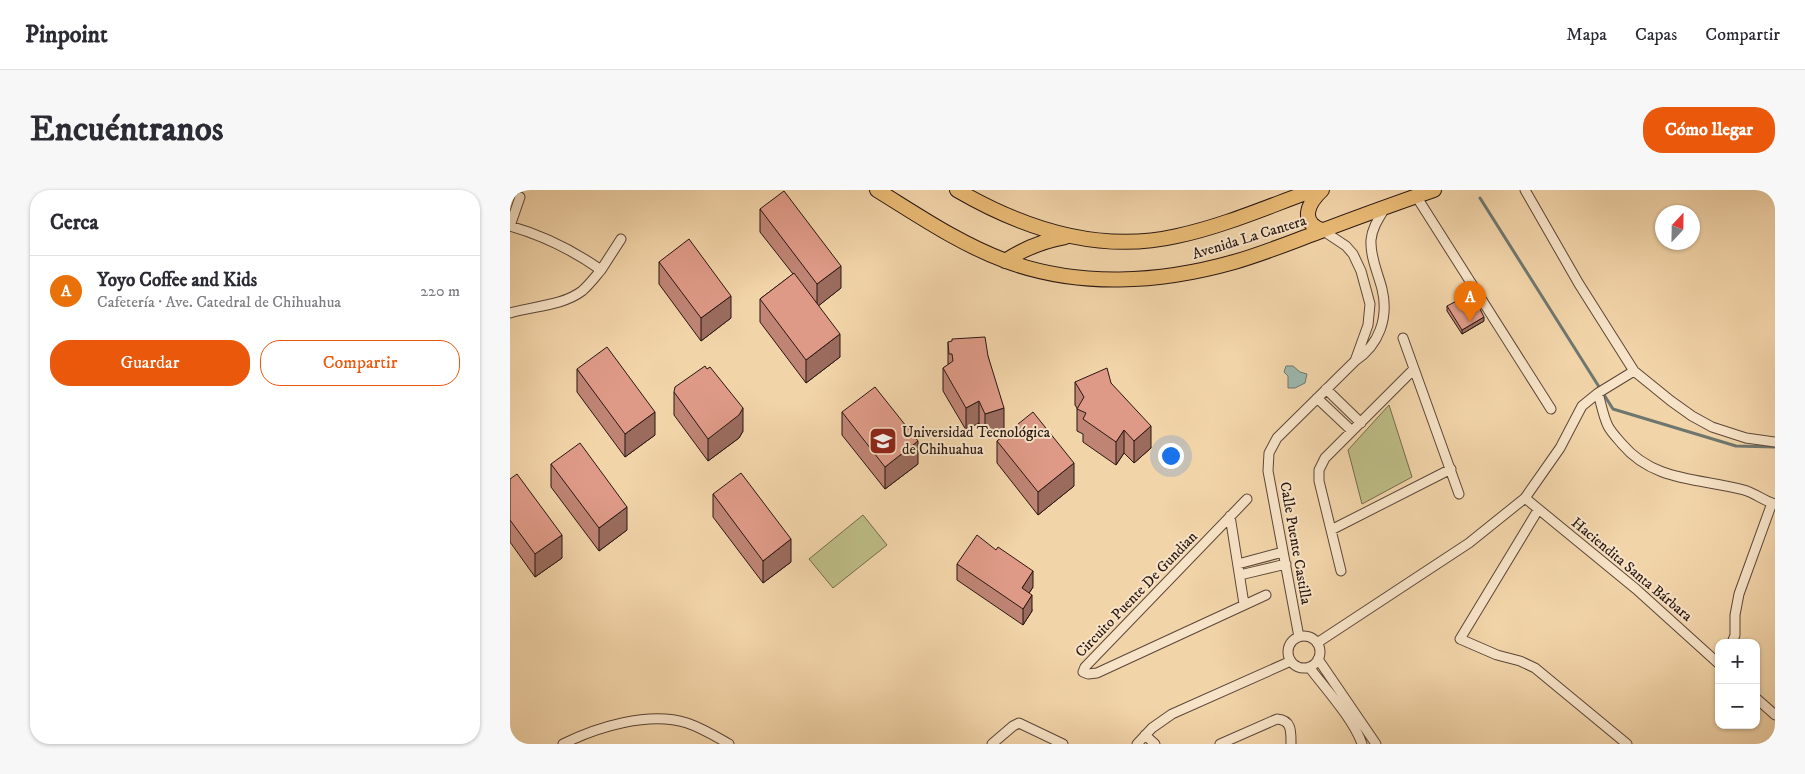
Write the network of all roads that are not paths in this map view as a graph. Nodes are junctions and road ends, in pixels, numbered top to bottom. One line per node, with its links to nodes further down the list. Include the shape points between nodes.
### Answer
1 (877, 190): 14 (main road, Avenida La Cantera, via 946,233)
2 (957, 190): 12 (main road, Avenida La Cantera, via 998,211)
3 (1314, 190): 12 (main road, Avenida La Cantera, via 1176,237 1116,242)
4 (1322, 190): 11 (main road, via 1312,199 1308,210 1311,222)
5 (1434, 190): 7 (main road, Avenida La Cantera)
6 (1525, 190): 22 (street)
7 (1416, 196): 9 (main road, Avenida La Cantera); 26 (street)
8 (520, 197): 10 (street)
9 (1385, 208): 11 (main road, Avenida La Cantera); 15 (street, via 1371,240)
10 (510, 226): 16 (street, via 581,256)
11 (1322, 230): 14 (main road, Avenida La Cantera, via 1235,262 1151,278 1102,280 1054,274); 17 (street, via 1346,246)
12 (1068, 237): 14 (main road, via 1037,243)
13 (621, 239): 16 (street)
14 (1005, 261)
15 (1375, 267): 17 (street); 20 (street, via 1384,302 1382,324 1373,345)
16 (601, 270): 18 (street, via 582,291 571,297)
17 (1361, 272): 20 (street, via 1370,314)
18 (510, 313)
19 (1403, 338): 21 (street)
20 (1355, 361): 23 (street)
21 (1414, 369): 27 (street); 30 (street)
22 (1634, 371): 24 (street); 29 (street, via 1671,401 1712,427 1746,438)
23 (1326, 389): 25 (street); 27 (street)
24 (1598, 393): 32 (street, via 1582,406 1560,448); 34 (street, via 1608,426 1646,466 1674,476 1743,490)
25 (1317, 398): 28 (street); 38 (street, Calle Puente Castilla, via 1277,438 1269,453 1268,471)
26 (1551, 409)
27 (1360, 422): 28 (street)
28 (1352, 431): 37 (street, via 1325,458 1319,470)
29 (1775, 442)
30 (1450, 469): 31 (street); 37 (street)
31 (1459, 494)
32 (1525, 498): 35 (street, Haciendita Santa Bárbara); 47 (street, via 1470,543)
33 (1247, 499): 36 (street, Circuito Puente De Gundian)
34 (1774, 504): 46 (street, via 1739,594)
35 (1538, 510): 49 (street, Haciendita Santa Bárbara, via 1636,589); 68 (street, via 1460,639 1535,668)
36 (1230, 516): 39 (street); 44 (street, Circuito Puente De Gundian, via 1082,672 1097,673)
37 (1331, 530): 41 (street)
38 (1283, 552): 39 (street); 40 (street, Calle Puente Castilla)
39 (1238, 564): 42 (street)
40 (1286, 564): 42 (street); 45 (street, Calle Puente Castilla)
41 (1341, 570)
42 (1240, 575): 44 (street)
43 (1266, 595): 44 (street, Circuito Puente De Gundian)
44 (1244, 604)
45 (1299, 637): 47 (street, via 1307,636); 51 (street, via 1290,645)
46 (1734, 639)
47 (1317, 643): 50 (street)
48 (1715, 652): 49 (street)
49 (1706, 653): 52 (street, Haciendita Santa Bárbara)
50 (1318, 659): 53 (street); 55 (street)
51 (1291, 661): 53 (street, via 1297,666); 57 (street, via 1172,714)
52 (1715, 661)
53 (1309, 667): 55 (street)
54 (1760, 702): 56 (street)
55 (1345, 706): 66 (street); 67 (street)
56 (1775, 715)
57 (1144, 735): 62 (street); 63 (street)
58 (563, 744): 59 (street, via 605,727 645,720 686,723)
59 (729, 744)
60 (992, 744): 61 (street, via 1019,723)
61 (1063, 744)
62 (1137, 744)
63 (1155, 744)
64 (1220, 744): 65 (street, via 1277,719 1285,720 1290,727)
65 (1291, 744)
66 (1362, 744)
67 (1376, 744)
68 (1627, 744)

